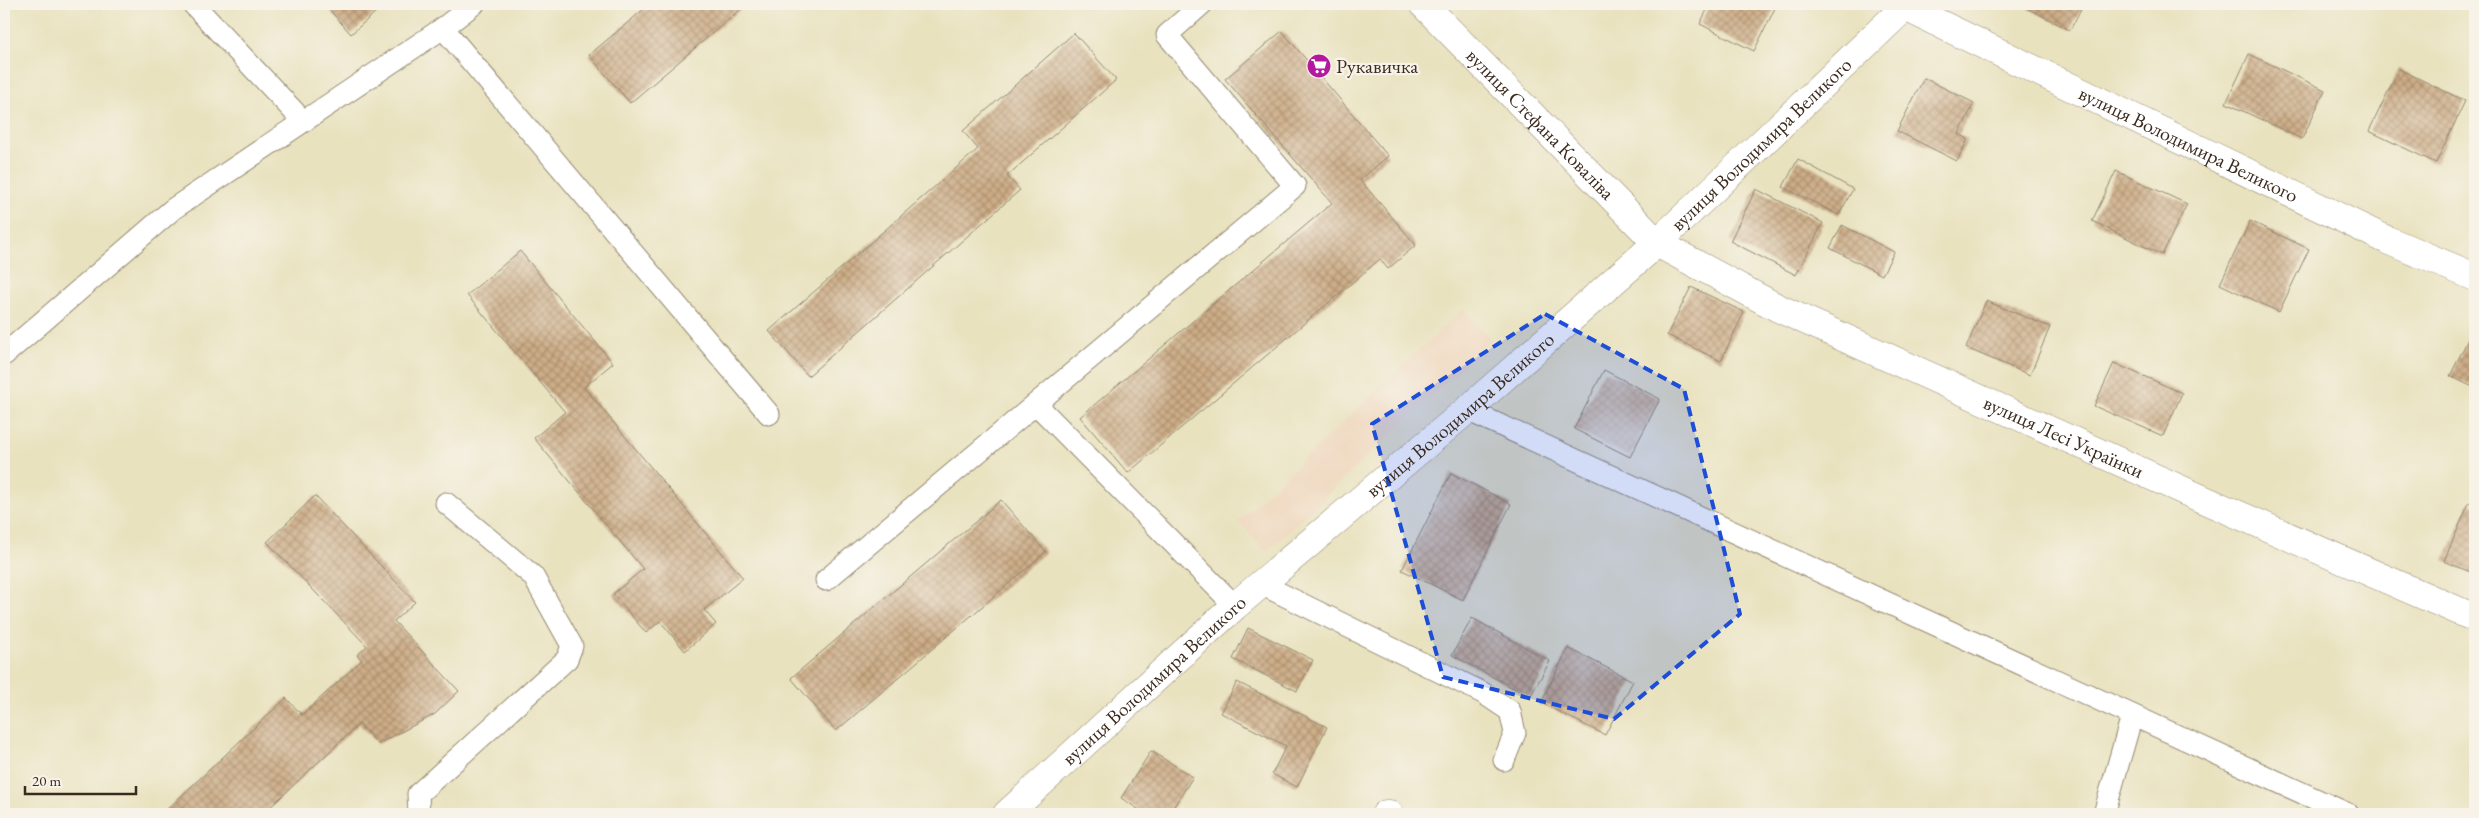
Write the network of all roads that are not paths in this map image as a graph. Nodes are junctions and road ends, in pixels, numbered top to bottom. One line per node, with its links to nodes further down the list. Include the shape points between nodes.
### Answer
1 (192, 4): 7 (lane)
2 (474, 4): 6 (lane)
3 (1202, 4): 11 (lane, via 1167,35 1295,186)
4 (1423, 4): 8 (street, вулиця Стефана Коваліва)
5 (1906, 5): 8 (street, вулиця Володимира Великого); 9 (street, вулиця Володимира Великого, via 2386,240)
6 (442, 28): 7 (lane); 13 (lane)
7 (303, 121): 10 (lane, via 173,209)
8 (1657, 243): 12 (street, вулиця Володимира Великого); 18 (street, вулиця Лесі Українки, via 1778,308)
9 (2475, 277)
10 (4, 355)
11 (1037, 405): 15 (lane); 17 (lane)
12 (1467, 410): 16 (street, вулиця Володимира Великого); 19 (lane)
13 (769, 414)
14 (446, 503): 21 (lane, via 533,576 572,646 566,660 418,794)
15 (826, 580)
16 (1261, 584): 17 (street, вулиця Володимира Великого); 20 (lane, via 1483,693 1510,711 1515,733)
17 (1236, 606): 22 (street, вулиця Володимира Великого)
18 (2475, 618)
19 (2132, 716): 23 (lane); 24 (lane)
20 (1504, 760)
21 (419, 814)
22 (1007, 814)
23 (2104, 814)
24 (2348, 814)

